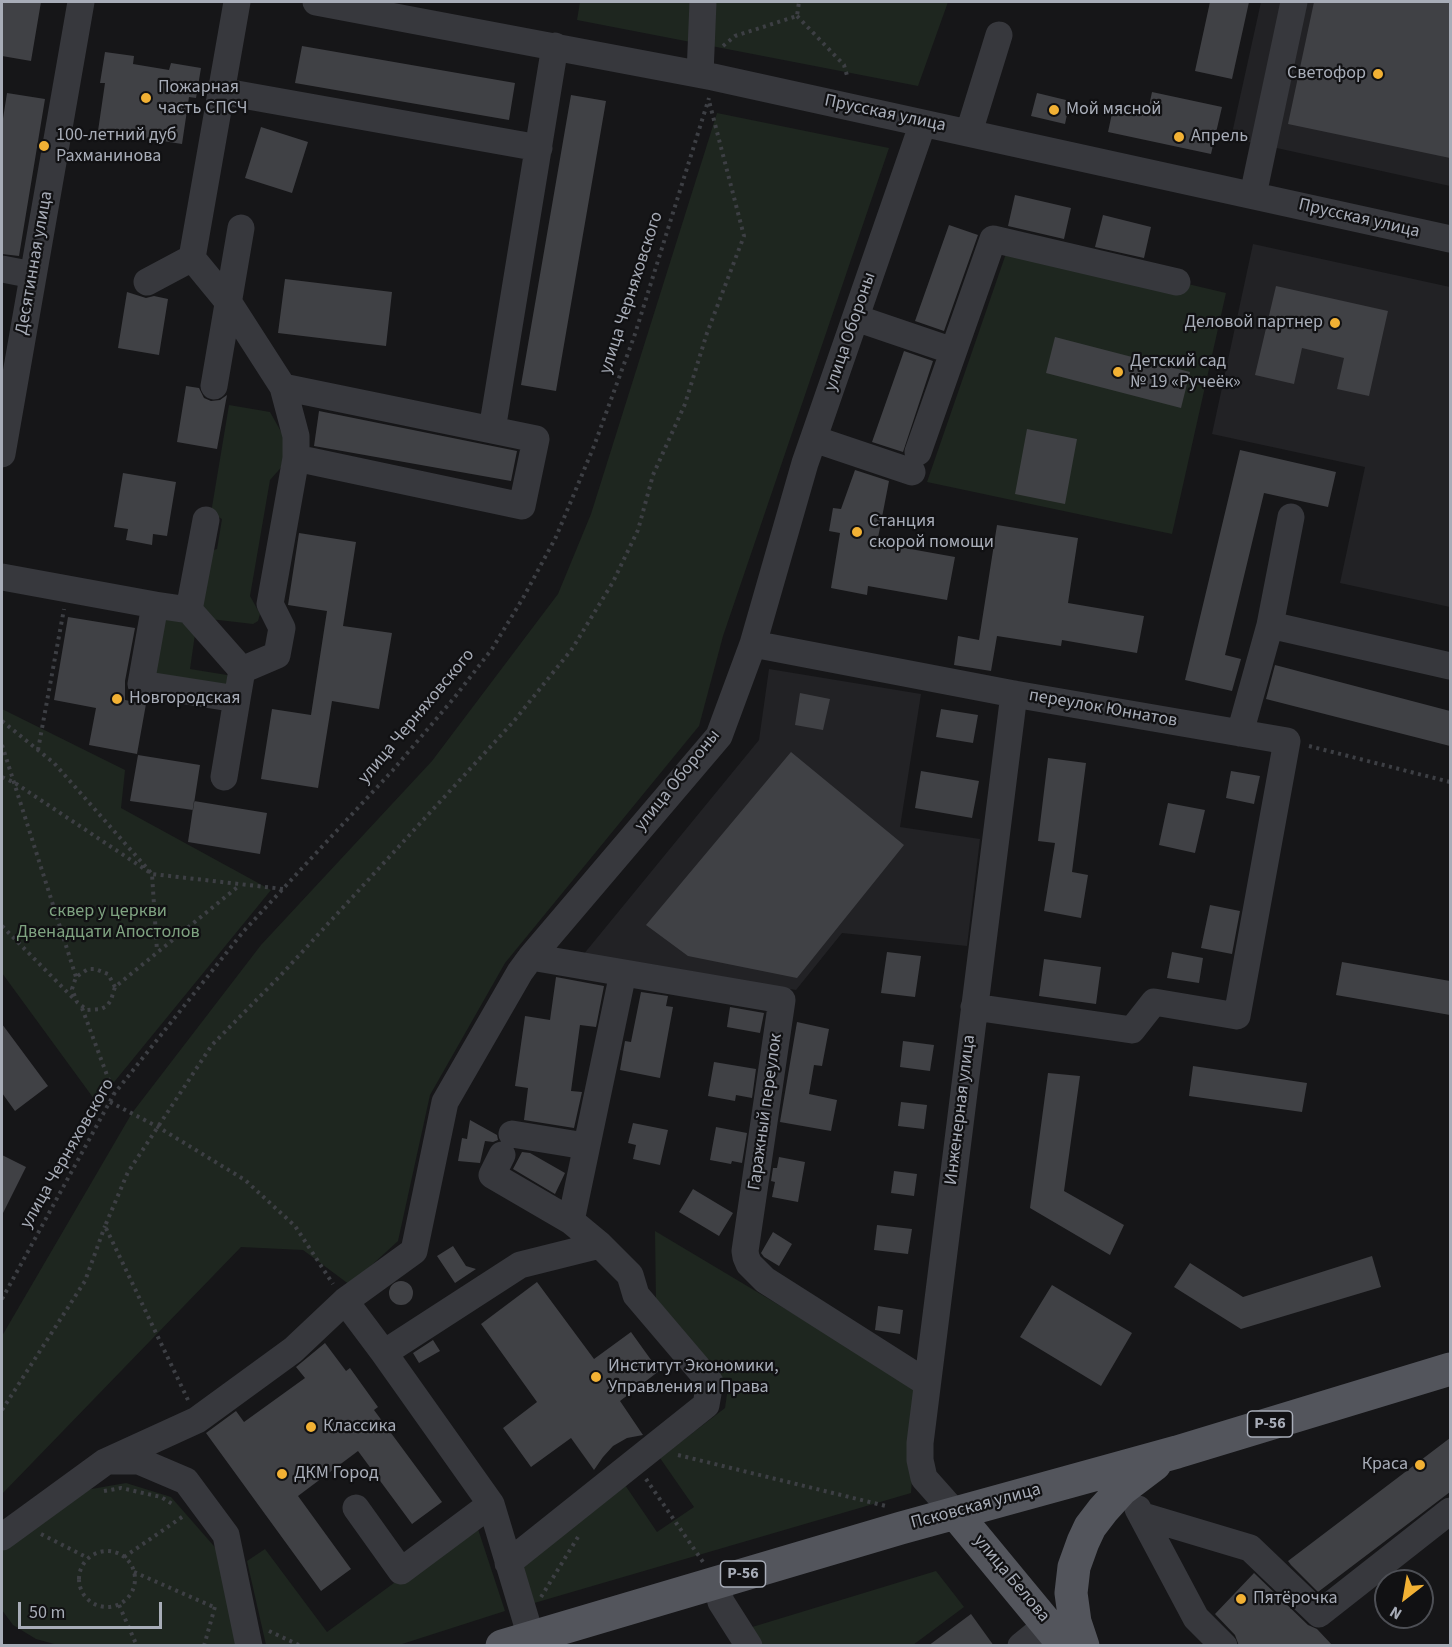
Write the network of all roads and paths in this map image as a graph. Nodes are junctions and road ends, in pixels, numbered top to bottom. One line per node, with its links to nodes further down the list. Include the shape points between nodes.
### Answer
1 (81, 2): 22 (street, Десятинная улица)
2 (237, 2): 13 (street)
3 (316, 2): 7 (street, Прусская улица)
4 (704, 2): 11 (street)
5 (799, 2): 8 (path)
6 (1293, 2): 17 (street)
7 (398, 9): 10 (street, Прусская улица)
8 (797, 16): 11 (path, via 735,36); 12 (path, via 844,65)
9 (999, 35): 15 (street)
10 (555, 46): 11 (street, Прусская улица); 16 (street)
11 (710, 75): 14 (street, Прусская улица); 57 (path, улица Черняховского, via 635,334 556,537 492,649 454,698); 68 (path, via 744,236 685,404 653,475 638,530 613,582 572,649 514,721 212,1045)
12 (848, 79)
13 (220, 91): 16 (street); 20 (street)
14 (923, 123): 15 (street, Прусская улица); 26 (street, улица Обороны)
15 (969, 132): 17 (street, Прусская улица)
16 (539, 148): 30 (street)
17 (1253, 195): 19 (street, Прусская улица)
18 (241, 228): 25 (street)
19 (1450, 239)
20 (192, 258): 23 (street); 25 (street)
21 (2, 269): 22 (street)
22 (33, 275): 32 (street, Десятинная улица)
23 (147, 282)
24 (1177, 282): 27 (street, via 993,239)
25 (229, 303): 28 (street); 29 (street)
26 (856, 318): 27 (street); 31 (street, улица Обороны)
27 (953, 351): 31 (street, via 915,462)
28 (214, 386)
29 (283, 387): 30 (street); 33 (street, via 296,436)
30 (492, 430): 33 (street, via 536,439 522,506)
31 (813, 439): 41 (street, улица Обороны)
32 (2, 454)
33 (296, 458): 43 (street, via 270,604 282,628 277,655)
34 (1291, 517): 40 (street)
35 (206, 520): 39 (street)
36 (2, 577): 37 (street)
37 (67, 589): 38 (street); 50 (path)
38 (155, 605): 39 (street); 45 (street, via 141,684)
39 (189, 610): 43 (street)
40 (1270, 625): 42 (street); 47 (street)
41 (753, 644): 44 (street, переулок Юннатов); 60 (street, улица Обороны, via 719,736)
42 (1450, 666)
43 (242, 670): 45 (street)
44 (1014, 694): 47 (street, переулок Юннатов); 65 (street, Инженерная улица)
45 (237, 699): 52 (street)
46 (2, 721): 50 (path)
47 (1240, 733): 48 (street, переулок Юннатов)
48 (1287, 741): 53 (path); 65 (street, via 1237,1016 1154,1002 1132,1030)
49 (2, 745): 54 (path)
50 (38, 750): 55 (path)
51 (2, 777): 54 (path)
52 (224, 777)
53 (1450, 782)
54 (15, 783): 55 (path); 62 (path)
55 (152, 874): 56 (path); 59 (path)
56 (241, 885): 57 (path); 59 (path)
57 (282, 889): 66 (path, улица Черняховского)
58 (2, 926): 64 (path)
59 (158, 952): 63 (path)
60 (531, 957): 61 (street, Гаражный переулок); 74 (street, улица Обороны, via 445,1102 414,1251)
61 (623, 973): 69 (street); 77 (street, Гаражный переулок, via 782,1000 746,1257 765,1280)
62 (76, 977): 63 (path, via 88,969 102,970); 64 (path, via 72,989)
63 (115, 987): 64 (path, via 107,1006 94,1010)
64 (81, 1006): 66 (path)
65 (974, 1007): 77 (street, Инженерная улица)
66 (114, 1094): 67 (path, улица Черняховского)
67 (110, 1102): 68 (path); 73 (path, улица Черняховского)
68 (158, 1127): 71 (path, via 128,1172); 74 (path, via 245,1180 295,1226)
69 (585, 1146): 70 (street); 70 (street, via 507,1145 492,1175)
70 (571, 1221): 72 (street)
71 (105, 1226): 78 (path, via 85,1281); 79 (path)
72 (600, 1245): 75 (street, via 520,1265); 81 (street, via 630,1275 636,1295 710,1382 706,1405)
73 (2, 1299)
74 (345, 1302): 75 (street); 79 (street, улица Обороны, via 293,1350)
75 (384, 1353): 85 (street)
76 (1448, 1378): 80 (main road, Псковская улица / Р-56)
77 (927, 1383): 90 (street, Инженерная улица, via 921,1470 929,1485)
78 (2, 1410)
79 (197, 1420): 82 (street, улица Обороны)
80 (1176, 1452): 83 (main road, улица Белова); 90 (main road, Псковская улица / Р-56)
81 (642, 1455): 87 (path); 98 (street); 99 (path)
82 (105, 1462): 95 (street, улица Обороны); 106 (street, via 139,1461 186,1481 226,1535)
83 (1122, 1489): 91 (street); 109 (main road, улица Белова, via 1090,1527 1074,1567 1074,1622)
84 (102, 1491): 89 (path, via 121,1488 161,1497)
85 (490, 1504): 86 (street, via 401,1571); 98 (street)
86 (356, 1508)
87 (896, 1508)
88 (1450, 1511): 91 (street, via 1319,1614 1250,1548)
89 (188, 1514): 92 (path); 96 (path)
90 (956, 1514): 99 (main road, Псковская улица / Р-56); 102 (main road, улица Белова)
91 (1143, 1516): 110 (street, via 1196,1618)
92 (193, 1521)
93 (47, 1526): 97 (path, via 38,1533)
94 (579, 1536): 103 (path)
95 (2, 1537)
96 (124, 1557): 97 (path, via 105,1551); 101 (path, via 135,1581 127,1599)
97 (88, 1558): 101 (path, via 79,1573 81,1591 101,1607)
98 (508, 1563): 103 (street)
99 (711, 1573): 103 (main road, Псковская улица / Р-56); 107 (street, via 721,1602)
100 (218, 1599): 105 (path)
101 (119, 1605): 104 (path)
102 (1057, 1635): 108 (street)
103 (518, 1636)
104 (137, 1646)
105 (204, 1646)
106 (249, 1646)
107 (749, 1646)
108 (1021, 1646)
109 (1083, 1646)
110 (1224, 1646)

